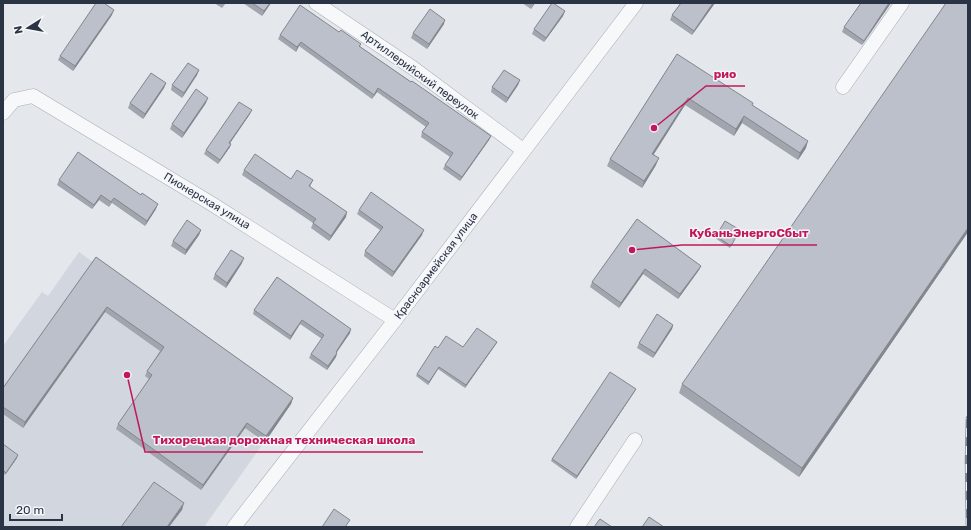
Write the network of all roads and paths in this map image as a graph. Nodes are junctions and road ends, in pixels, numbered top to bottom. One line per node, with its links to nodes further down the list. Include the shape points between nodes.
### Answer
1 (316, 3): 6 (street, Артиллерийский переулок, via 413,68)
2 (636, 3): 6 (street, Красноармейская улица)
3 (902, 3): 4 (street)
4 (843, 88)
5 (3, 113): 7 (street, Пионерская улица, via 14,100 33,96 212,204)
6 (523, 150): 7 (street, Красноармейская улица)
7 (395, 320): 9 (street, Красноармейская улица)
8 (635, 440): 10 (street)
9 (234, 527)
10 (577, 527)

